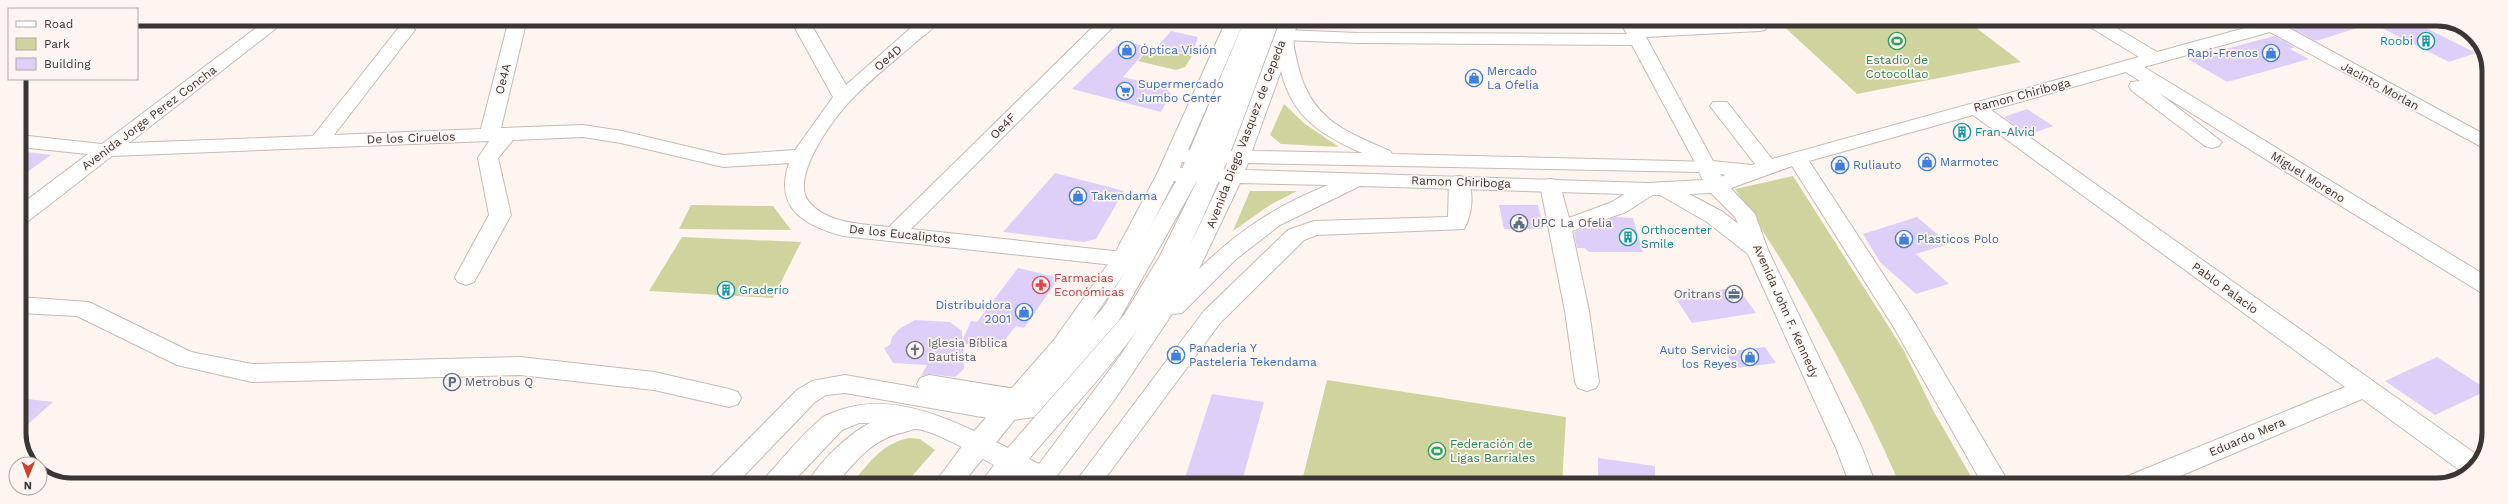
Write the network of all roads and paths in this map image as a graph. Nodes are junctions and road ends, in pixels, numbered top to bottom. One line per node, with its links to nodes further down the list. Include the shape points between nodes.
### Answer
1 (249, 26): 26 (street, Avenida Jorge Perez Concha)
2 (269, 26): 26 (street, Avenida Jorge Perez Concha)
3 (516, 26): 21 (street, Oe4A)
4 (803, 26): 18 (street)
5 (924, 26): 18 (street, Oe4D)
6 (1105, 26): 44 (street, Oe4F)
7 (1233, 26): 31 (street)
8 (1252, 26): 32 (street)
9 (1268, 26): 32 (street)
10 (1759, 26): 14 (street)
11 (2101, 26): 16 (street)
12 (2272, 26): 16 (street, Ramon Chiriboga); 23 (street, Jacinto Morlan)
13 (406, 30): 24 (street)
14 (1634, 31): 15 (street, via 1358,38); 33 (street, Avenida John F. Kennedy)
15 (1286, 32): 28 (street, Avenida Diego Vasquez de Cepeda); 30 (street, via 1299,98 1318,121 1354,143)
16 (2154, 58): 17 (street, Ramon Chiriboga)
17 (2122, 68): 20 (street, Ramon Chiriboga); 25 (street); 48 (street, Miguel Moreno)
18 (843, 97): 27 (street, De los Eucaliptos)
19 (1720, 106): 34 (street)
20 (1976, 108): 29 (street, Ramon Chiriboga); 53 (street, Pablo Palacio)
21 (498, 135): 24 (street, De los Ciruelos); 27 (street, De los Ciruelos, via 583,131 622,137 723,161); 47 (street, via 486,163 502,205 500,215)
22 (26, 141): 26 (street, De los Ciruelos)
23 (2482, 141)
24 (318, 142): 26 (street, De los Ciruelos)
25 (2212, 142)
26 (98, 150): 41 (street, Avenida Jorge Perez Concha); 42 (street, Avenida Jorge Perez Concha)
27 (800, 156): 44 (street, De los Eucaliptos, via 792,182 798,204 820,220 843,229)
28 (1239, 157): 30 (street, Ramon Chiriboga); 32 (street, Ramon Chiriboga); 35 (street, Avenida Diego Vasquez de Cepeda)
29 (1797, 158): 34 (street, Ramon Chiriboga); 69 (street, via 1903,323)
30 (1394, 160): 33 (street, Ramon Chiriboga)
31 (1171, 165): 32 (street, Ramon Chiriboga); 46 (street)
32 (1203, 166): 35 (street, Ramon Chiriboga); 55 (street, via 1164,223 1110,314 1025,410); 58 (street, via 1176,248 1132,321)
33 (1706, 166): 34 (street, Ramon Chiriboga); 39 (street, Avenida John F. Kennedy)
34 (1760, 169): 39 (street, Ramon Chiriboga)
35 (1231, 178): 36 (street, Ramon Chiriboga); 50 (street, Avenida Diego Vasquez de Cepeda, via 1206,236)
36 (1359, 180): 37 (street, Ramon Chiriboga); 50 (street, via 1291,210 1262,226)
37 (1459, 182): 38 (street, Ramon Chiriboga); 67 (street, via 1460,214 1456,224 1314,228 1296,235 1212,317)
38 (1550, 185): 40 (street, Ramon Chiriboga); 43 (street)
39 (1716, 186): 40 (street, Ramon Chiriboga); 45 (street, Avenida John F. Kennedy, via 1730,197 1744,214 1752,231)
40 (1656, 189): 43 (street, via 1619,207); 45 (street, via 1715,217)
41 (26, 196)
42 (26, 211)
43 (1561, 228): 52 (street)
44 (895, 233): 46 (street, De los Eucaliptos)
45 (1756, 250): 68 (street, Avenida John F. Kennedy, via 1849,448)
46 (1123, 259): 55 (street, via 1062,346)
47 (466, 277)
48 (2482, 283)
49 (26, 305): 54 (street, via 81,308 185,359 252,373 520,366 654,381)
50 (1150, 330): 66 (street, Avenida Diego Vasquez de Cepeda)
51 (886, 378): 55 (street)
52 (1587, 382)
53 (2363, 389): 59 (street, Pablo Palacio); 70 (street, Eduardo Mera)
54 (729, 398)
55 (1012, 404): 57 (street); 60 (street, via 845,384 822,386 806,396)
56 (924, 421): 57 (street); 61 (street, via 876,413 842,418 833,423); 62 (street, via 893,424 877,429 862,439)
57 (978, 444): 58 (street); 63 (street)
58 (1010, 463): 64 (street); 65 (street)
59 (2470, 464)
60 (726, 478)
61 (781, 478)
62 (826, 478)
63 (952, 478)
64 (998, 478)
65 (1035, 478)
66 (1042, 478)
67 (1091, 478)
68 (1860, 478)
69 (1993, 478)
70 (2149, 478)

